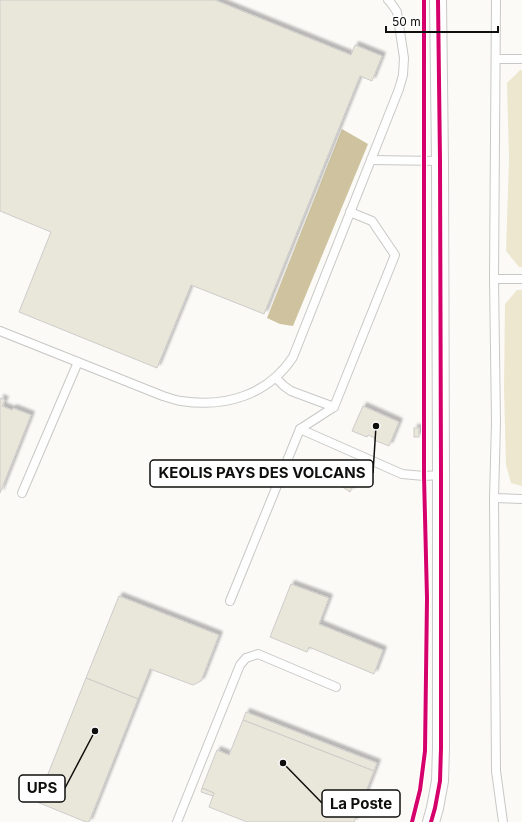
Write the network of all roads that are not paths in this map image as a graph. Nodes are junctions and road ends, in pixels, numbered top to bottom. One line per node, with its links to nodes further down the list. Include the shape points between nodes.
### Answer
1 (388, 0): 6 (lane, via 397,12 404,58 403,75)
2 (438, 0): 7 (street)
3 (496, 0): 4 (lane)
4 (496, 59): 5 (lane); 9 (lane)
5 (522, 59)
6 (371, 160): 7 (lane); 8 (lane)
7 (440, 161): 16 (street)
8 (350, 212): 13 (lane, via 293,357); 14 (lane, via 372,221 395,254)
9 (494, 279): 10 (lane); 18 (lane)
10 (522, 279)
11 (0, 331): 12 (lane)
12 (78, 362): 13 (lane, via 180,401 210,403 233,400 253,393); 17 (lane)
13 (276, 378): 14 (lane, via 292,391)
14 (334, 407): 15 (lane)
15 (300, 430): 16 (lane, via 402,474); 20 (lane)
16 (441, 475): 23 (street, via 441,748 440,782)
17 (22, 493)
18 (494, 498): 19 (lane); 24 (lane, via 496,771)
19 (522, 498)
20 (230, 601)
21 (336, 686): 22 (lane, via 258,654 246,658 240,665)
22 (177, 822)
23 (431, 822)
24 (503, 822)

